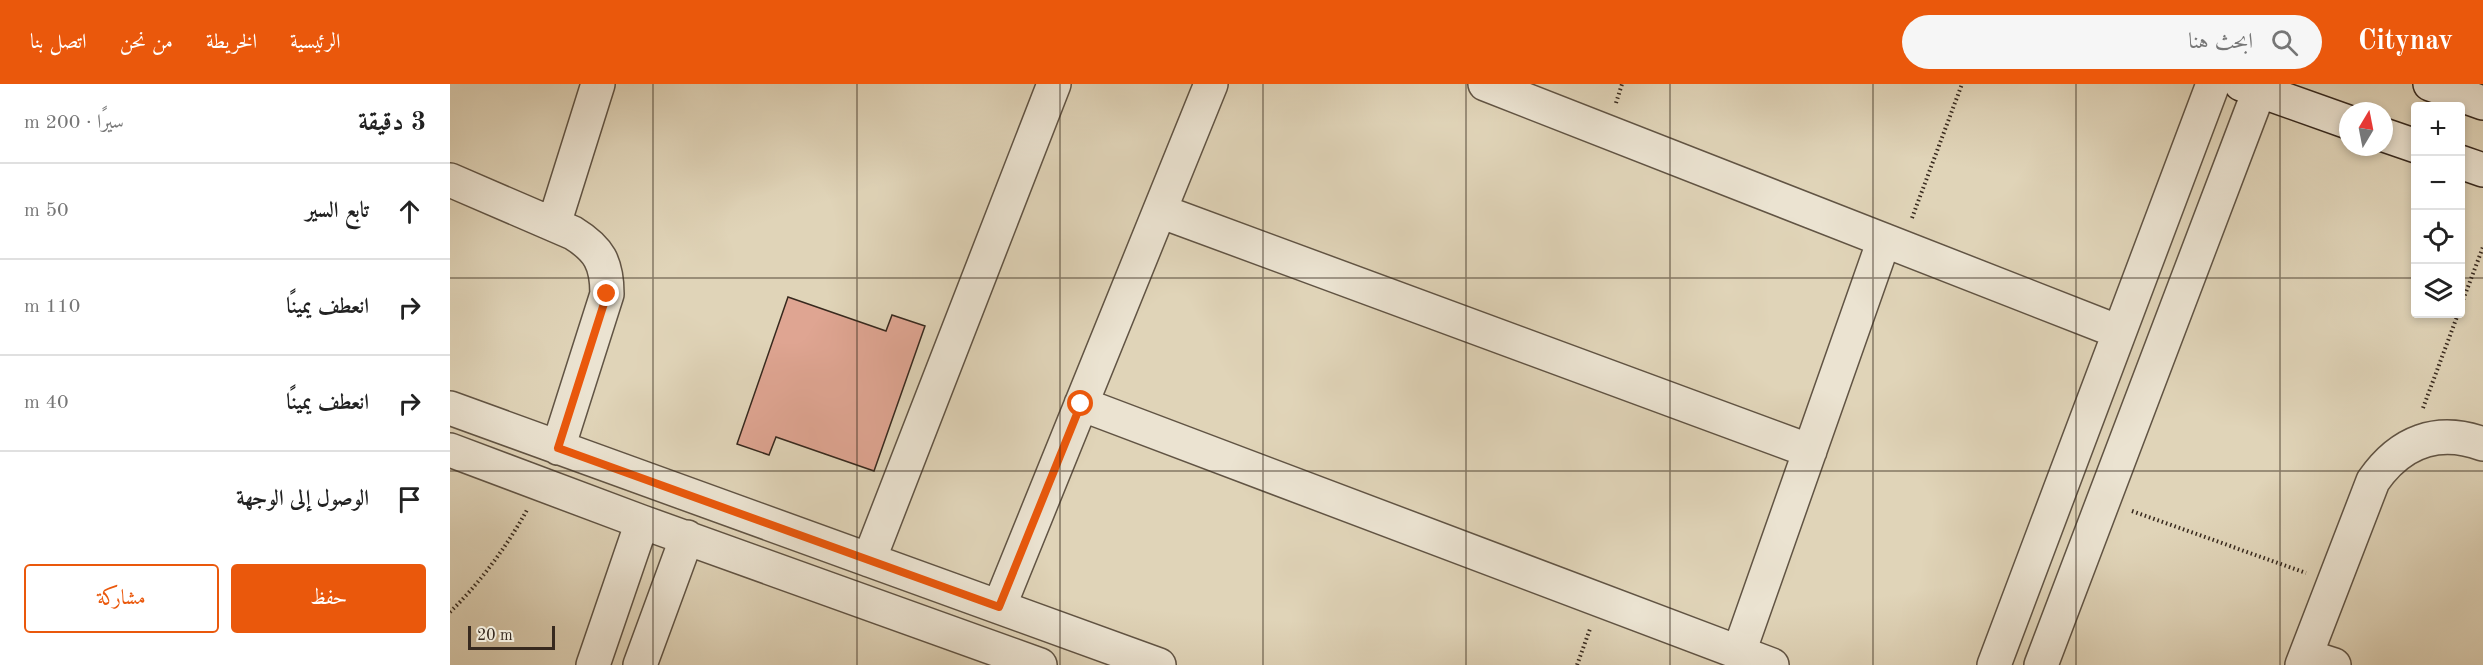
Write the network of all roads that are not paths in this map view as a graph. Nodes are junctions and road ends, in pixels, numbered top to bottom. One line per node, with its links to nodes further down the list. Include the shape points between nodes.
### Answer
1 (598, 84): 16 (street)
2 (1054, 84): 27 (street)
3 (1211, 84): 15 (street)
4 (1485, 84): 17 (street)
5 (2213, 84): 18 (street)
6 (2430, 84): 8 (street)
7 (2250, 87): 9 (street); 37 (street)
8 (2483, 103)
9 (2339, 119)
10 (2393, 138): 11 (street)
11 (2411, 145)
12 (2465, 164): 13 (street)
13 (2483, 170)
14 (450, 180): 16 (street)
15 (1160, 211): 19 (street); 24 (street)
16 (554, 224): 22 (street, via 588,242 607,275 607,294)
17 (1893, 243): 18 (street); 24 (street)
18 (2119, 332): 36 (street)
19 (1081, 404): 28 (street); 29 (street)
20 (450, 408): 22 (street)
21 (2483, 444): 30 (street, via 2442,437 2410,446 2395,455 2373,482 2334,583)
22 (558, 448): 27 (street)
23 (450, 450): 25 (street)
24 (1810, 451): 29 (street)
25 (642, 522): 26 (street); 31 (street)
26 (687, 537): 32 (street); 33 (street)
27 (869, 560): 28 (street)
28 (999, 607): 34 (street)
29 (1739, 652): 35 (street)
30 (2314, 662)
31 (593, 665)
32 (640, 665)
33 (1040, 665)
34 (1159, 665)
35 (1772, 665)
36 (1994, 665)
37 (2041, 665)

